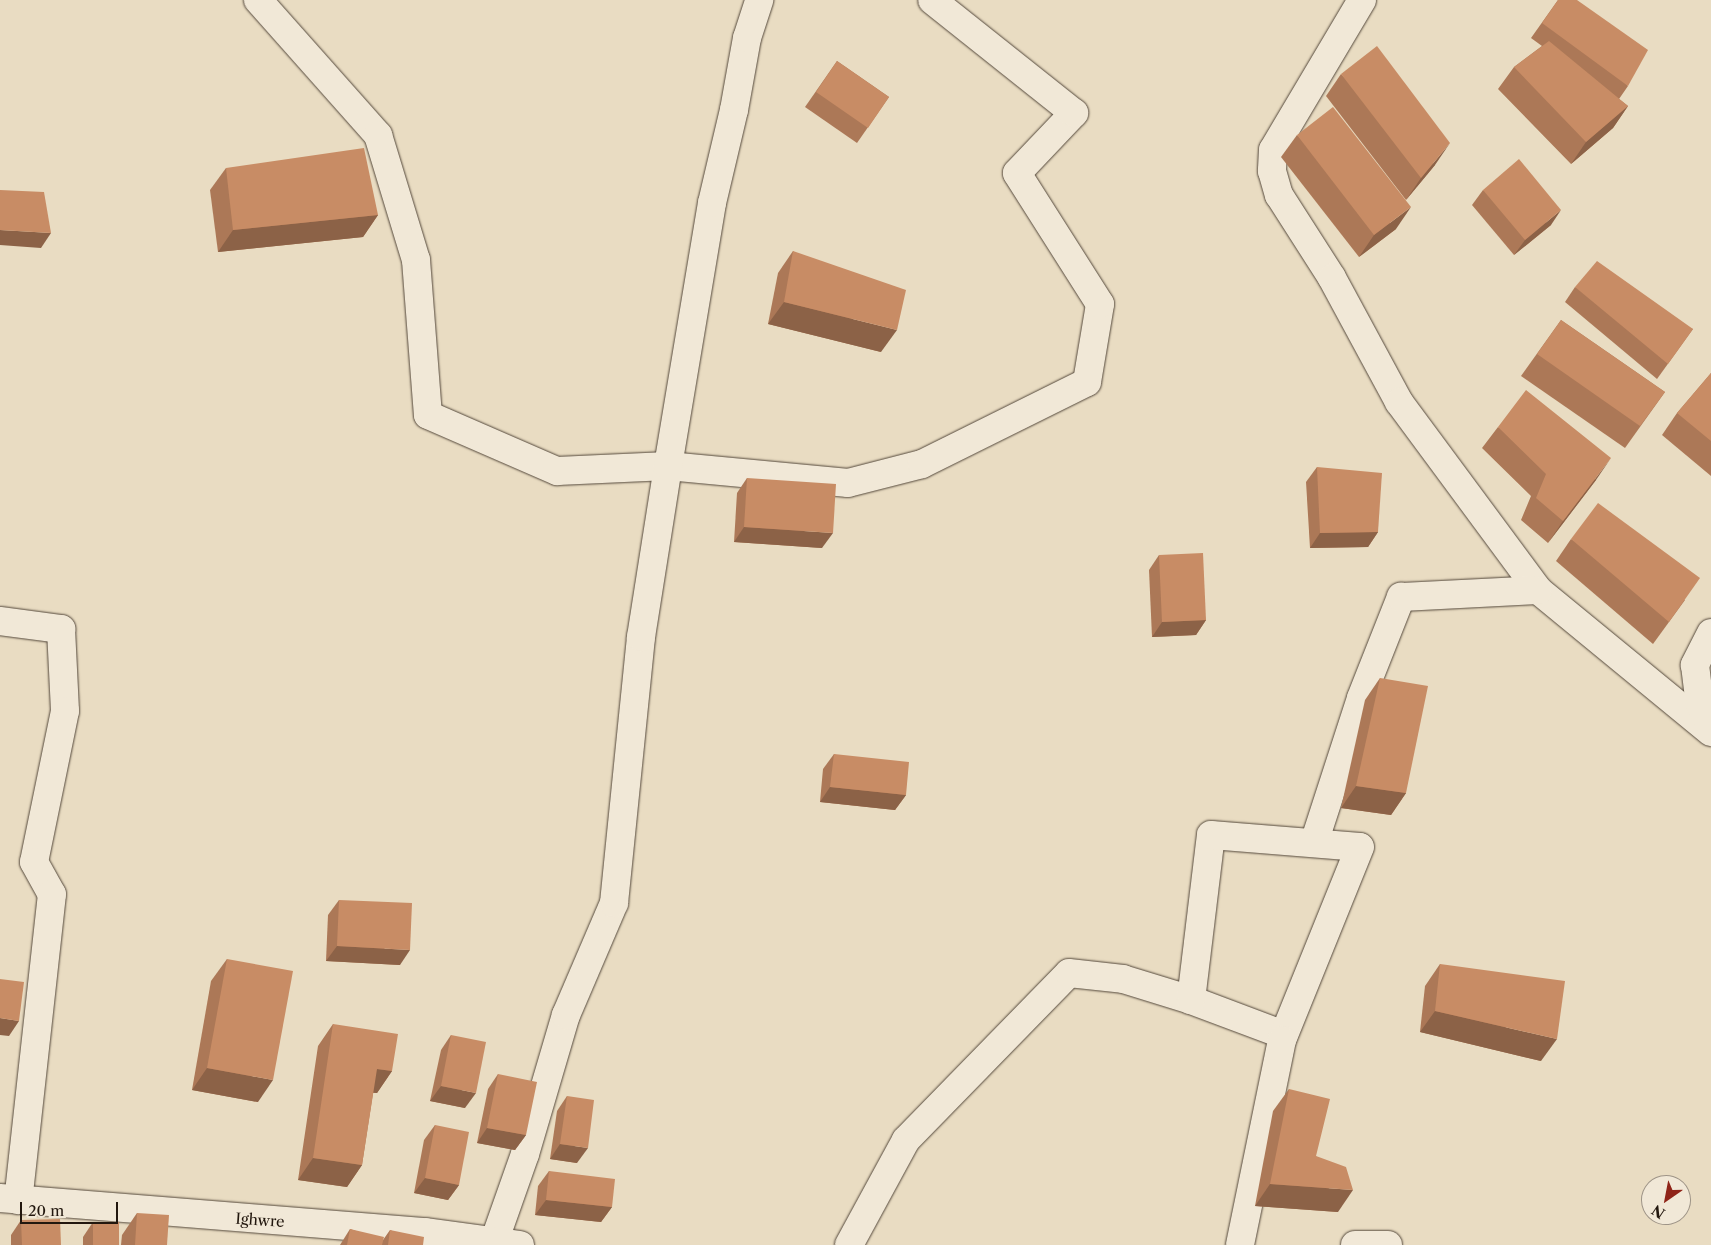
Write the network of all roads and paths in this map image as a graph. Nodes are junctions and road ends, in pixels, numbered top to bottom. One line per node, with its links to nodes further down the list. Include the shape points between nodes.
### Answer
1 (258, 0): 5 (street, via 378,135 416,260 428,415 557,471)
2 (759, 0): 5 (street, via 747,38 712,203)
3 (932, 0): 5 (street, via 1074,113 1018,173 1100,304 1087,382 922,464 848,483)
4 (1362, 0): 6 (street, via 1274,150 1272,171 1279,195 1332,278 1400,402)
5 (668, 466): 16 (street, via 641,637 614,903 566,1015 525,1154)
6 (1538, 590): 10 (street); 11 (street, via 1401,597 1361,698)
7 (0, 621): 14 (street, via 61,629 65,711 34,862 52,894)
8 (1711, 634): 9 (street, via 1695,665 1700,704)
9 (1711, 726)
10 (1711, 732)
11 (1314, 844): 12 (street, via 1211,835); 13 (street, via 1360,847)
12 (1191, 1000): 13 (street); 17 (street, via 1123,979 1070,973 906,1140)
13 (1284, 1035): 18 (street)
14 (9, 1199): 15 (street, Ighwre, via 426,1232)
15 (461, 1241): 16 (street, Ighwre)
16 (507, 1243)
17 (849, 1245)
18 (1240, 1245)
19 (1355, 1245): 20 (street)
20 (1388, 1245)

